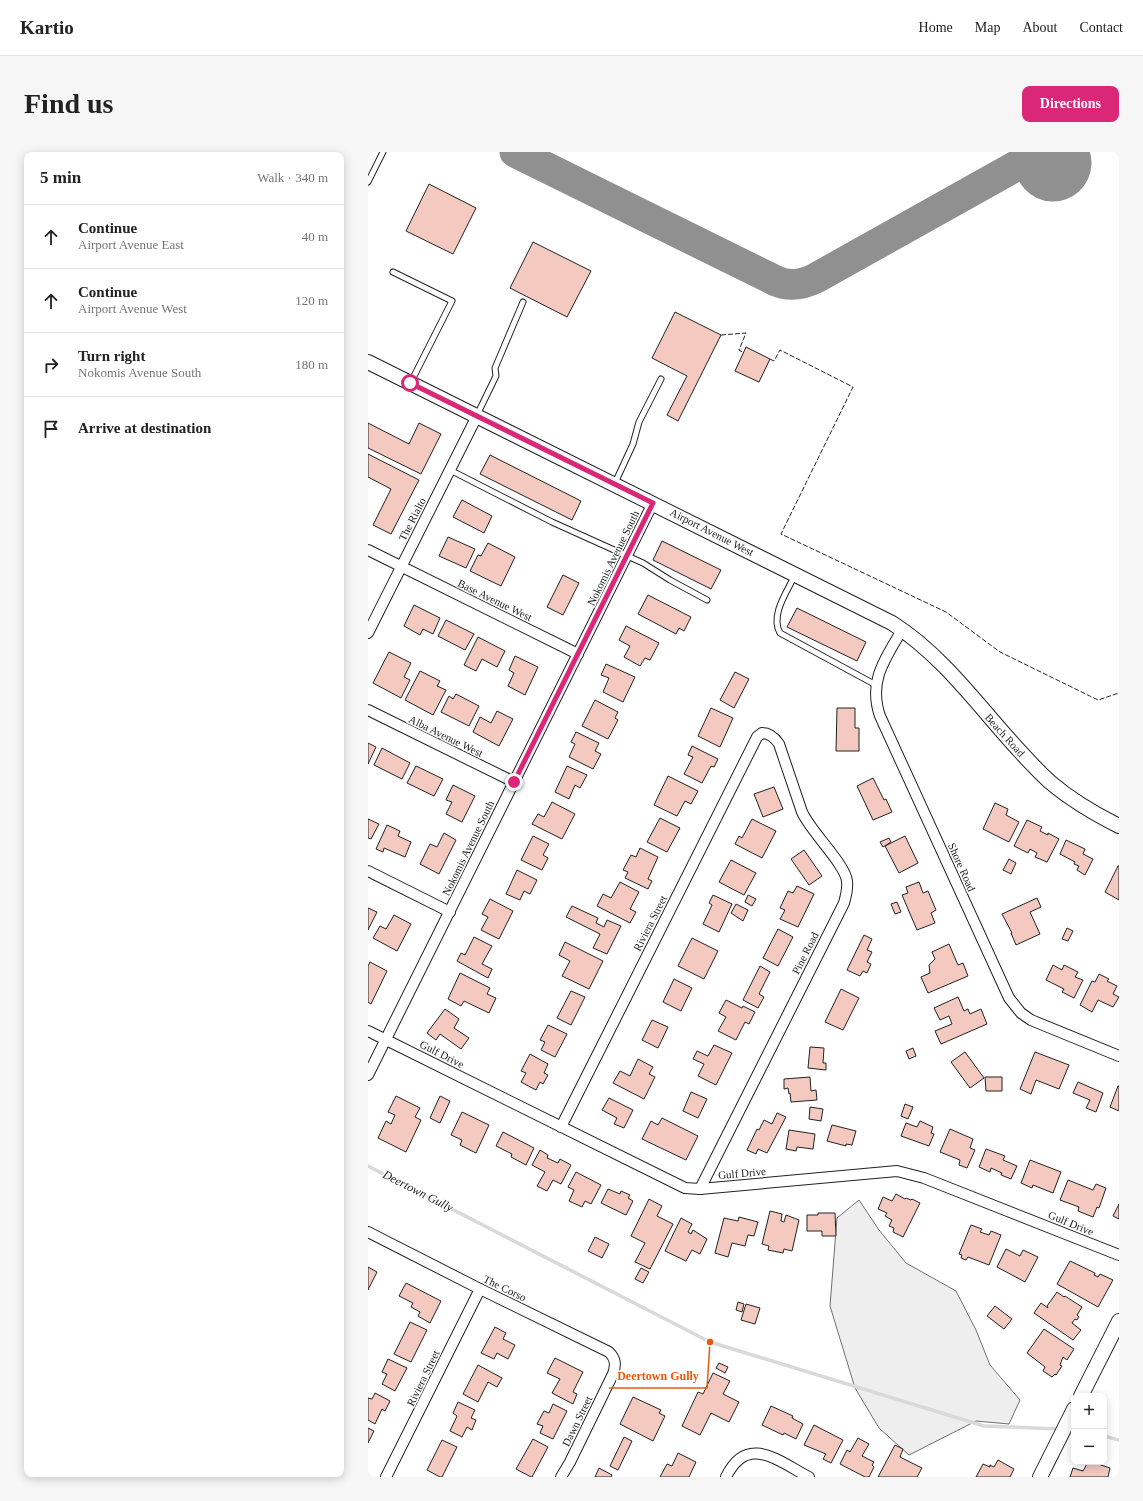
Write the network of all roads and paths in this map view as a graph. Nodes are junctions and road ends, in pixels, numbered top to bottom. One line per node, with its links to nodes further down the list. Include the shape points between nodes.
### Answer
1 (383, 152): 2 (lane)
2 (368, 182)
3 (393, 272): 7 (lane, via 452,301)
4 (523, 302): 8 (lane, via 495,368 496,376)
5 (368, 362): 7 (street, Airport Avenue West)
6 (661, 379): 10 (lane, via 639,422 633,444)
7 (410, 383): 8 (street, Airport Avenue West)
8 (477, 416): 9 (street, The Rialto); 10 (street, Airport Avenue West)
9 (450, 470): 13 (lane, via 552,522); 14 (street, The Rialto)
10 (614, 484): 11 (street, Airport Avenue West)
11 (653, 503): 13 (street, Nokomis Avenue South); 15 (street, Airport Avenue West)
12 (368, 550): 14 (street, Base Avenue West)
13 (628, 556): 16 (lane); 19 (street, Nokomis Avenue South)
14 (401, 566): 18 (street, The Rialto); 19 (street, Base Avenue West)
15 (796, 574): 17 (street, Airport Avenue West, via 878,615); 20 (lane, via 778,610 776,622 780,633)
16 (707, 600)
17 (902, 630): 20 (street, Shore Road, via 879,672); 24 (street, Beach Road, via 922,645 945,668 1051,782 1076,802)
18 (368, 633)
19 (578, 654): 23 (street, Nokomis Avenue South)
20 (876, 685): 29 (street, Shore Road, via 875,693 880,716 1009,998 1021,1013 1032,1020)
21 (368, 710): 23 (street, Alba Avenue West)
22 (764, 733): 31 (street, Riviera Street, via 757,738); 32 (street, Pine Road, via 778,744 807,823 844,870 847,892)
23 (514, 782): 26 (street, Nokomis Avenue South)
24 (1119, 826)
25 (368, 871): 26 (street)
26 (450, 912): 28 (street, Nokomis Avenue South)
27 (368, 1031): 28 (street, Gulf Drive)
28 (386, 1040): 30 (street, Nokomis Avenue South); 31 (street, Gulf Drive)
29 (1119, 1056)
30 (368, 1075)
31 (561, 1127): 32 (street, Gulf Drive, via 678,1186)
32 (700, 1189): 34 (street, Gulf Drive, via 897,1171 924,1178)
33 (368, 1232): 35 (street, The Corso)
34 (1119, 1255)
35 (480, 1289): 37 (street, The Corso, via 609,1352 616,1362); 40 (street, Riviera Street)
36 (1119, 1321): 38 (street)
37 (613, 1374): 41 (street, Dawn Street)
38 (1083, 1393)
39 (1071, 1415): 44 (street)
40 (386, 1477)
41 (561, 1477)
42 (726, 1477): 43 (street, via 737,1459 757,1453)
43 (809, 1477)
44 (1040, 1477)

